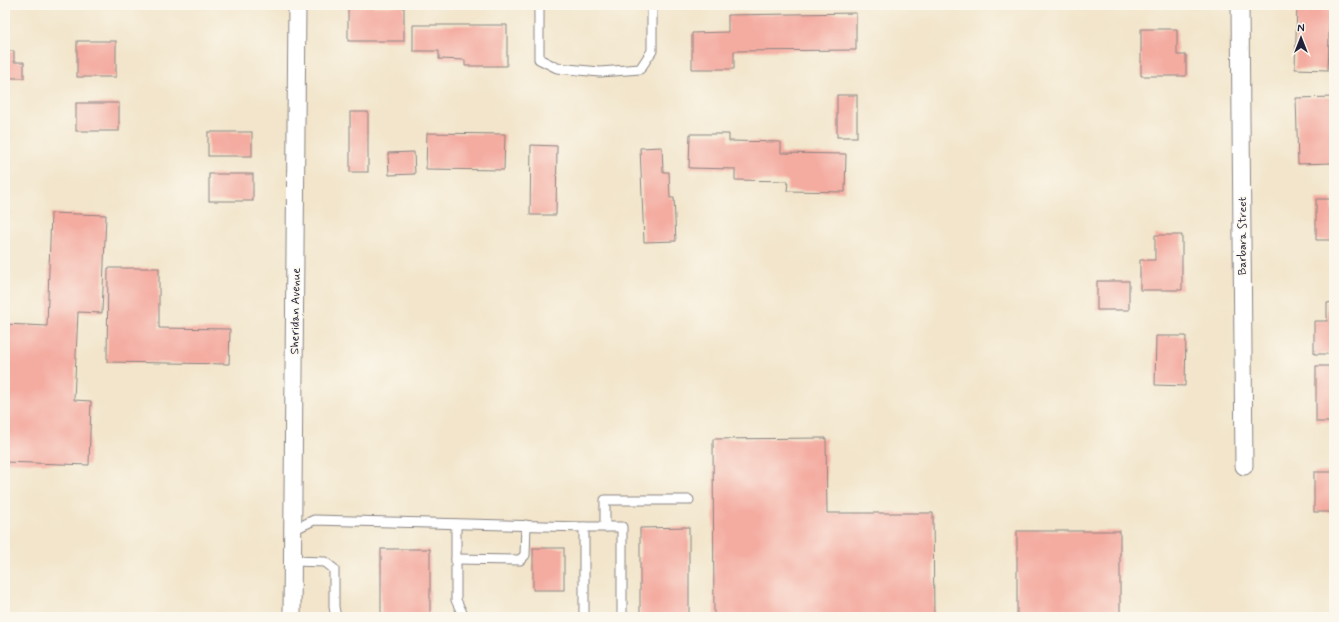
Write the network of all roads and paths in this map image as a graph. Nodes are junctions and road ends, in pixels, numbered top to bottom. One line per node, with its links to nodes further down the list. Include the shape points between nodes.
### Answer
1 (297, 5): 11 (street, Sheridan Avenue)
2 (539, 5): 3 (lane, via 539,59 557,68 600,72 640,69 652,51)
3 (652, 5)
4 (1240, 5): 5 (street, Barbara Street)
5 (1244, 466)
6 (690, 500): 10 (lane, via 605,500)
7 (456, 524): 8 (lane); 11 (lane, via 314,520); 12 (lane)
8 (526, 526): 9 (lane); 12 (lane, via 525,555 520,560)
9 (584, 527): 10 (lane); 17 (lane)
10 (605, 527): 18 (lane, via 622,527)
11 (293, 530): 13 (street, Sheridan Avenue)
12 (456, 559): 16 (lane, via 456,600)
13 (292, 561): 14 (street, Sheridan Avenue); 15 (lane, via 325,562 334,569)
14 (292, 617)
15 (336, 617)
16 (464, 617)
17 (584, 617)
18 (622, 617)

